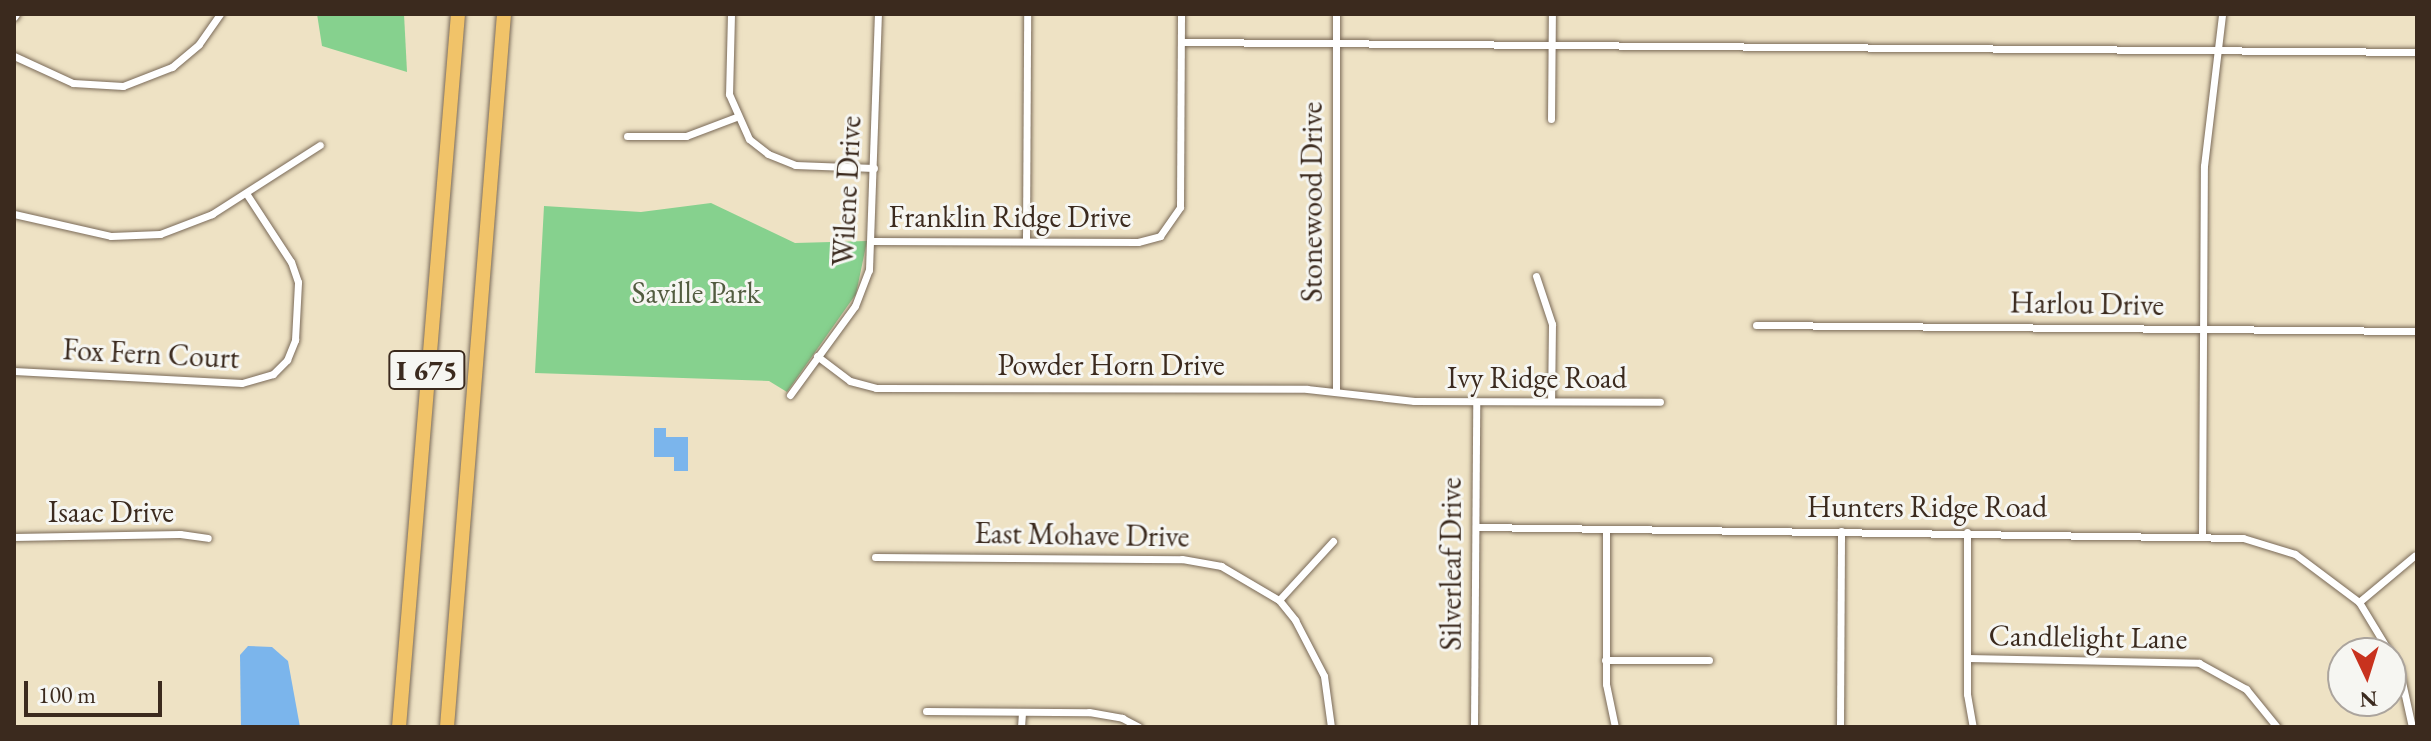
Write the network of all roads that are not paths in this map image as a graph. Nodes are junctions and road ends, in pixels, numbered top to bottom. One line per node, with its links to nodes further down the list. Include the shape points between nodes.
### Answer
1 (220, 14): 16 (street, via 187,57 157,76 123,86 73,83)
2 (458, 14): 55 (highway, I 675)
3 (504, 14): 56 (highway, I 675)
4 (731, 14): 17 (street, via 729,87)
5 (878, 14): 21 (street, Wilene Drive)
6 (1027, 14): 25 (street)
7 (1181, 14): 11 (street)
8 (1336, 14): 12 (street, Stonewood Drive)
9 (1552, 14): 13 (street)
10 (2222, 14): 14 (street)
11 (1181, 42): 12 (street); 25 (street, Franklin Ridge Drive, via 1180,207 1169,228 1149,241)
12 (1336, 43): 13 (street); 32 (street, Stonewood Drive)
13 (1552, 43): 14 (street); 18 (street)
14 (2217, 50): 15 (street); 28 (street, via 2204,166)
15 (2417, 52)
16 (14, 56)
17 (736, 117): 19 (street, via 686,136); 21 (street, via 755,144 782,161)
18 (1551, 119)
19 (627, 136)
20 (320, 145): 22 (street)
21 (874, 168): 24 (street, Wilene Drive)
22 (246, 193): 23 (street, via 188,226 145,236 93,233); 31 (street, Fox Fern Court, via 291,262 298,282 295,340 287,360 273,374 242,383)
23 (14, 214)
24 (872, 241): 25 (street, Franklin Ridge Drive); 30 (street, Wilene Drive, via 861,296)
25 (1026, 241)
26 (1536, 276): 35 (street, via 1552,324)
27 (1756, 325): 28 (street, Harlou Drive)
28 (2205, 329): 29 (street, Harlou Drive); 42 (street)
29 (2417, 331)
30 (817, 356): 32 (street, Powder Horn Drive, via 850,381 876,388); 33 (street, Wilene Drive)
31 (14, 371)
32 (1336, 390): 34 (street, Powder Horn Drive)
33 (790, 395)
34 (1414, 401): 36 (street, Ivy Ridge Road)
35 (1551, 401): 36 (street, Ivy Ridge Road); 37 (street, Ivy Ridge Road)
36 (1476, 402): 38 (street, Silverleaf Drive)
37 (1660, 402)
38 (1476, 527): 39 (street, Hunters Ridge Road); 60 (street, Silverleaf Drive)
39 (1606, 529): 40 (street, Hunters Ridge Road); 51 (street)
40 (1841, 531): 41 (street, Hunters Ridge Road); 62 (street)
41 (1967, 532): 42 (street, Hunters Ridge Road); 50 (street)
42 (2202, 533): 49 (street, Hunters Ridge Road, via 2286,551)
43 (14, 537): 44 (street, Isaac Drive)
44 (208, 538)
45 (1333, 541): 48 (street)
46 (2414, 556): 49 (street)
47 (875, 557): 48 (street, East Mohave Drive, via 1182,559 1221,566)
48 (1279, 600): 59 (street, via 1319,665)
49 (2359, 602): 65 (street, via 2399,668)
50 (1968, 658): 63 (street); 64 (street, Candlelight Lane, via 2199,663 2246,689)
51 (1605, 660): 52 (street); 61 (street)
52 (1709, 660)
53 (926, 711): 54 (street)
54 (1022, 712): 57 (street); 58 (street, via 1106,713)
55 (399, 727)
56 (447, 727)
57 (1021, 727)
58 (1139, 727)
59 (1331, 727)
60 (1474, 727)
61 (1615, 727)
62 (1840, 727)
63 (1973, 727)
64 (2277, 727)
65 (2412, 727)

